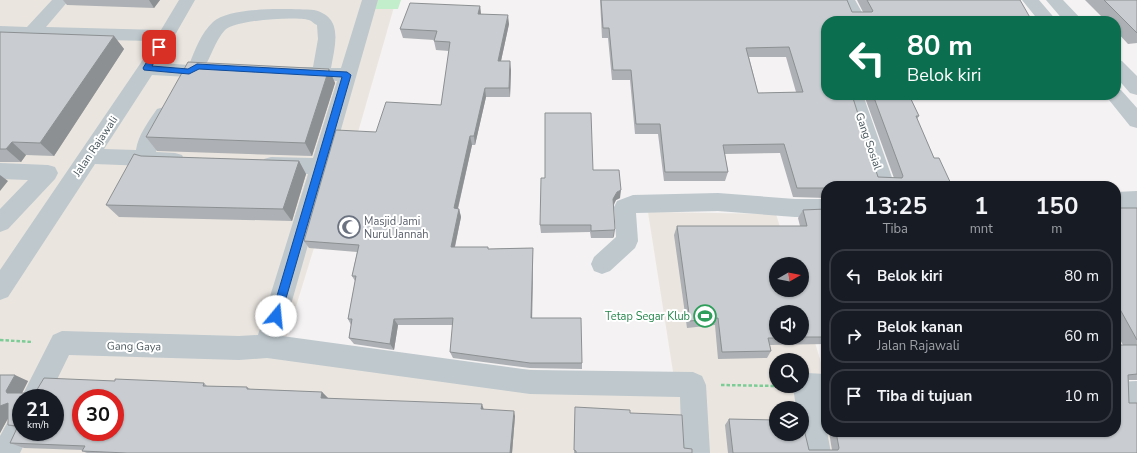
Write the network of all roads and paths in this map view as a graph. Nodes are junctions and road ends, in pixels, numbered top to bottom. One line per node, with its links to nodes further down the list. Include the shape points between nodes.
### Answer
1 (61, 0): 11 (street)
2 (187, 0): 12 (street, Jalan Rajawali)
3 (370, 0): 19 (street)
4 (847, 0): 7 (street)
5 (1030, 0): 8 (street)
6 (1054, 0): 9 (street)
7 (855, 16)
8 (1044, 16)
9 (1069, 16)
10 (0, 32): 11 (street)
11 (32, 32): 12 (street)
12 (165, 36): 15 (street, Jalan Rajawali)
13 (1137, 64): 14 (street)
14 (1121, 65)
15 (147, 68): 20 (street); 25 (street, Jalan Rajawali)
16 (1121, 70): 21 (street)
17 (283, 72): 18 (street)
18 (321, 74): 19 (street); 20 (street, via 326,39 325,22 314,15 260,15 231,19 220,25 210,38)
19 (347, 75): 29 (street)
20 (191, 78): 26 (street, via 147,145)
21 (1137, 88)
22 (856, 100): 31 (street, Gang Sosial)
23 (1118, 100): 24 (street)
24 (1137, 121)
25 (89, 155): 26 (street); 37 (street, Jalan Rajawali)
26 (147, 158): 27 (street)
27 (191, 162)
28 (252, 164): 29 (street)
29 (321, 166): 39 (street)
30 (0, 171): 35 (street, via 48,173)
31 (882, 181)
32 (1137, 200): 33 (street)
33 (1121, 201)
34 (821, 208): 36 (street, via 718,202 633,204 625,207 627,240)
35 (0, 223)
36 (602, 264)
37 (0, 290)
38 (0, 340): 40 (path)
39 (267, 346): 40 (street, Gang Gaya); 42 (street, Gang Gaya, via 530,382)
40 (59, 348): 43 (street)
41 (769, 386): 42 (path)
42 (693, 388): 48 (street)
43 (38, 389)
44 (1137, 394): 45 (street)
45 (1121, 395)
46 (813, 396): 50 (street)
47 (12, 441): 49 (street)
48 (696, 443)
49 (6, 453)
50 (817, 453)

